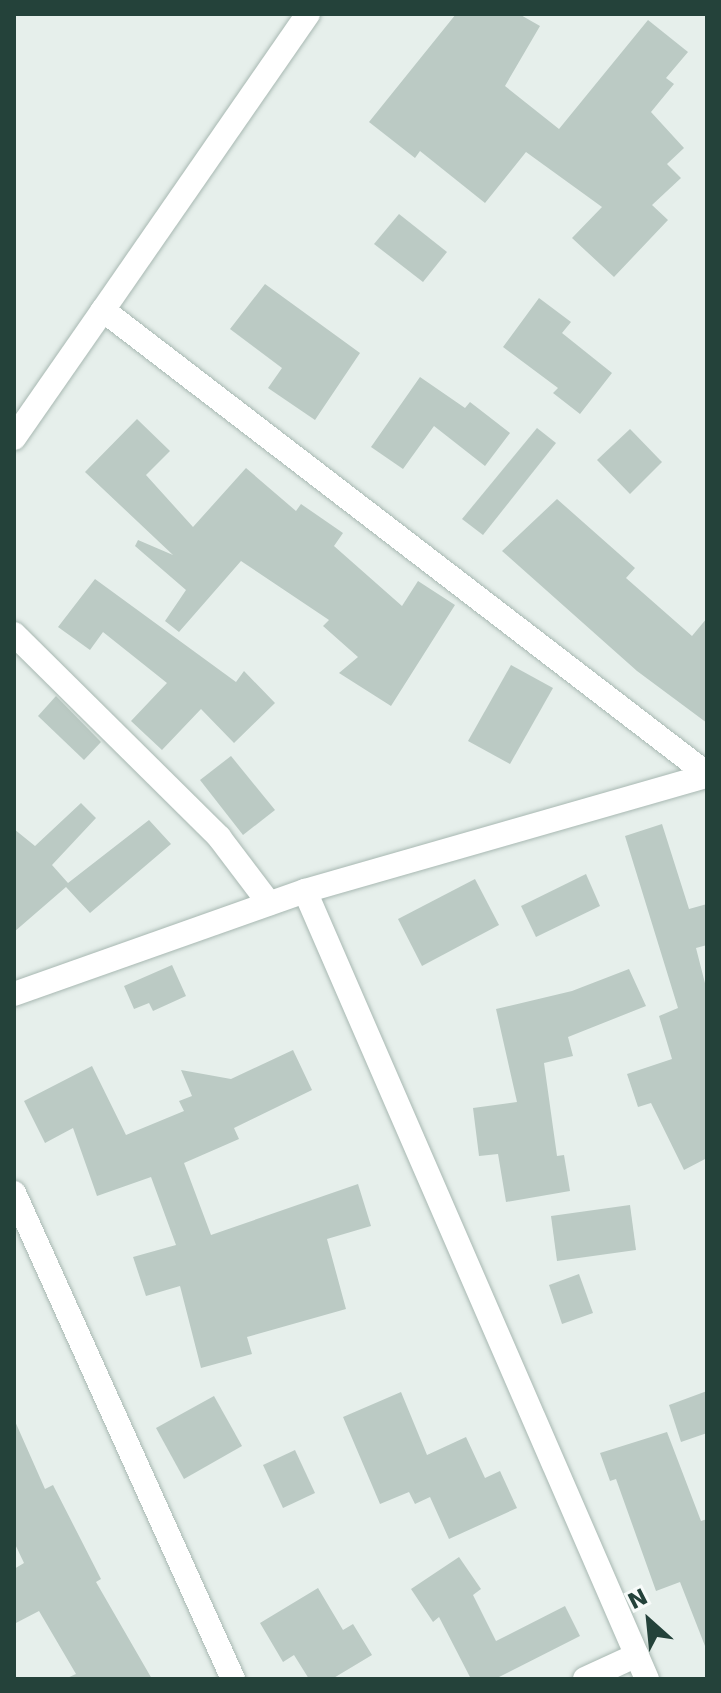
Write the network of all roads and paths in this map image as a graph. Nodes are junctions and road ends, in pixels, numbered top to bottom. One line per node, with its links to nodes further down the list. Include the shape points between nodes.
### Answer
1 (308, 14): 2 (street)
2 (103, 310): 3 (street); 5 (street)
3 (14, 438)
4 (14, 634): 7 (street, via 219,837)
5 (707, 775): 6 (street)
6 (305, 891): 7 (street); 10 (street)
7 (269, 903): 8 (street)
8 (14, 994)
9 (14, 1193): 11 (street)
10 (637, 1655): 12 (street); 13 (street)
11 (233, 1679)
12 (585, 1679)
13 (647, 1679)

